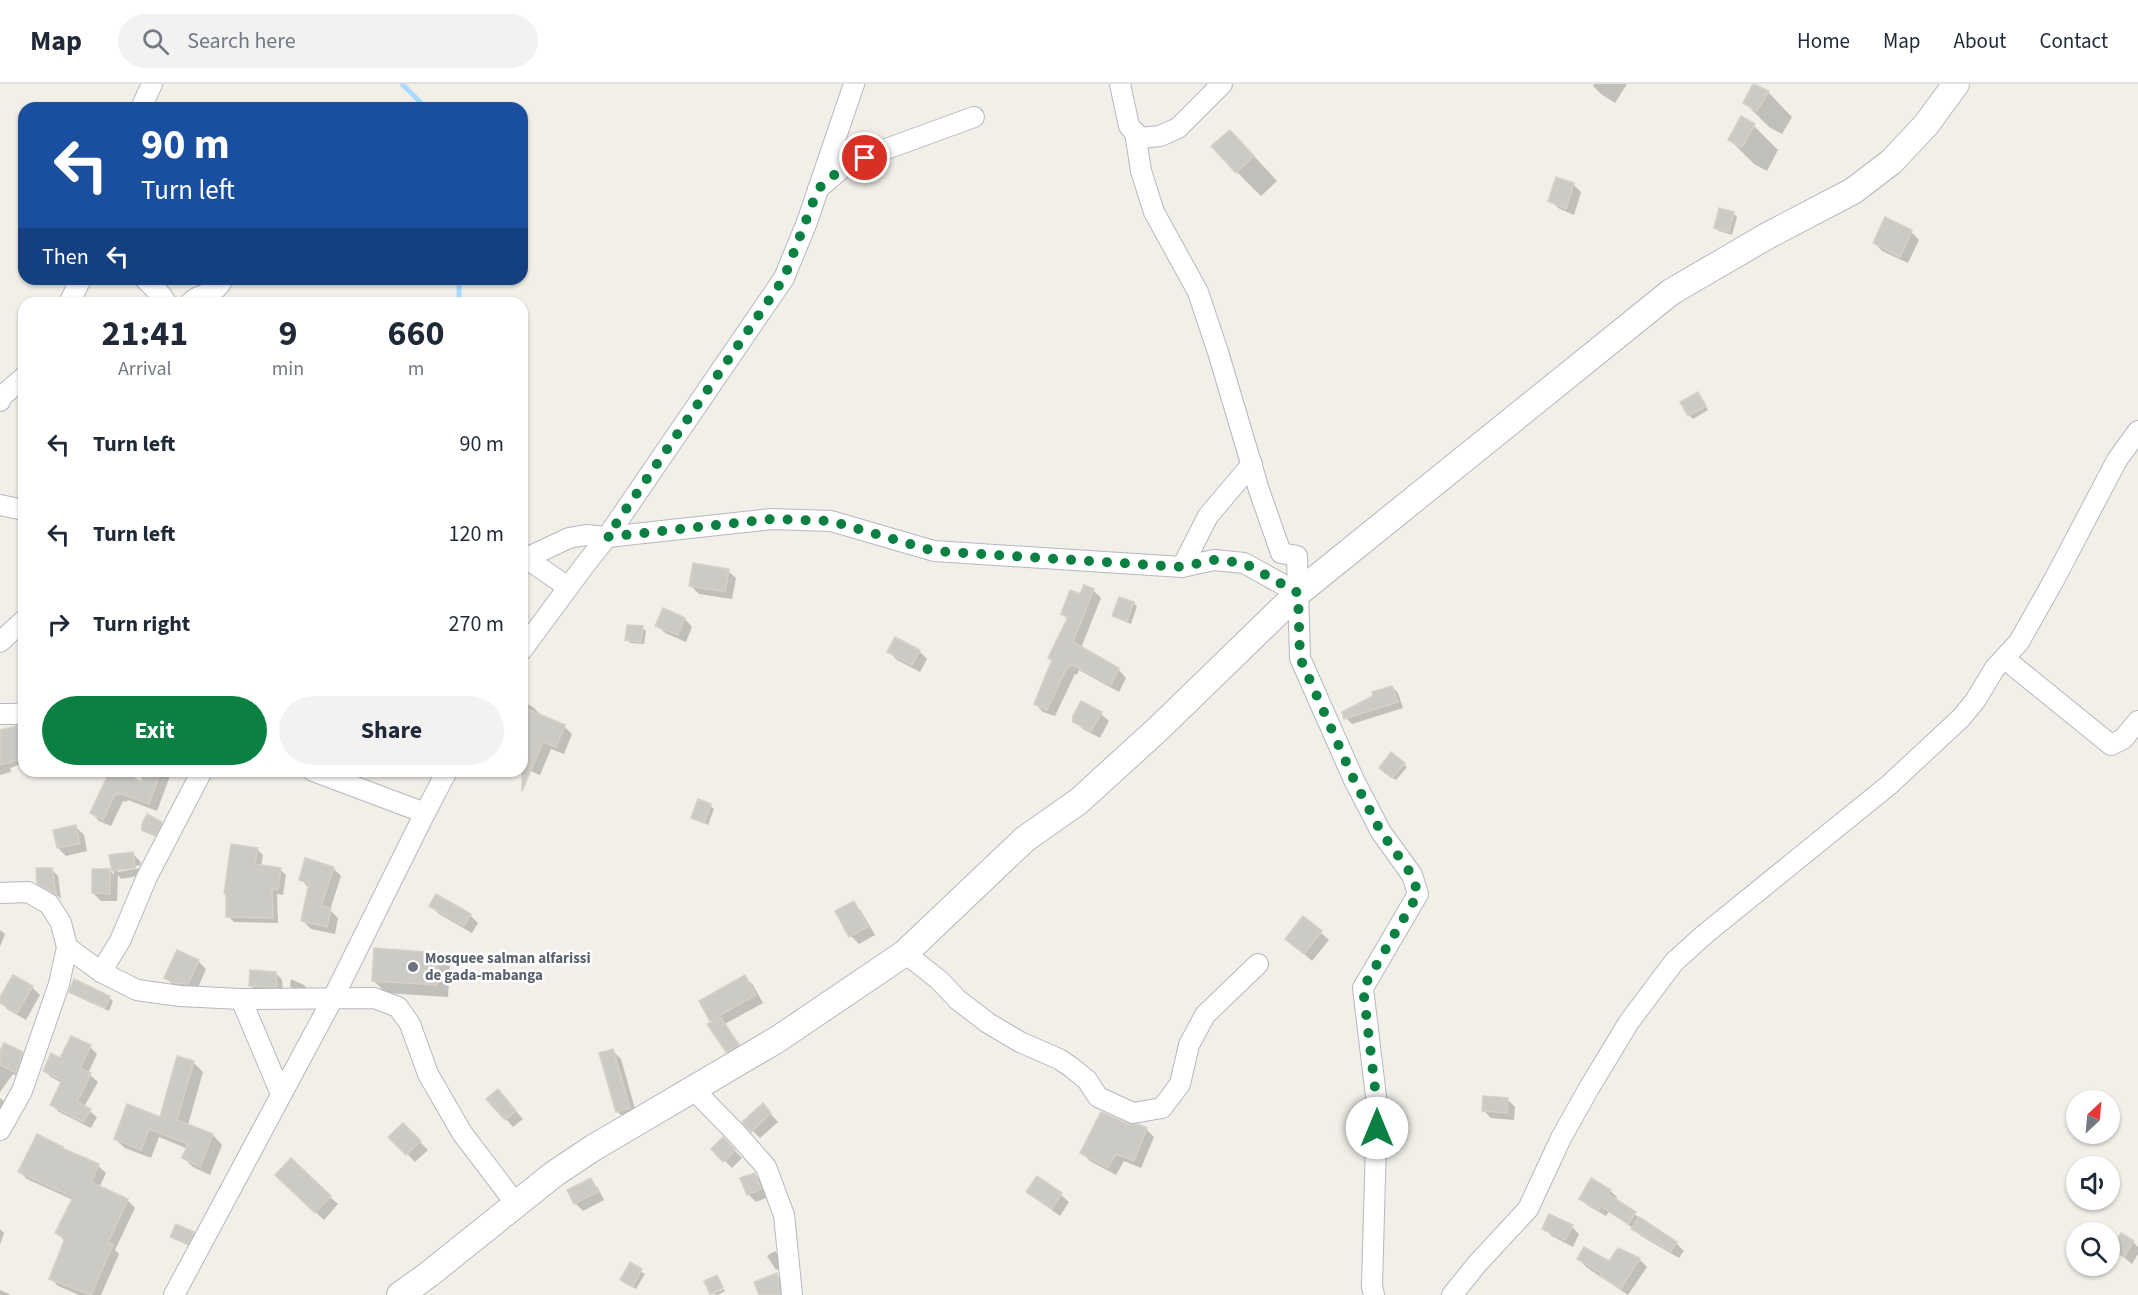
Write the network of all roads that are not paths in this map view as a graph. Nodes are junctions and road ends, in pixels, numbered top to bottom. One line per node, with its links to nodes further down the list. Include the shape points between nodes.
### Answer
1 (152, 84): 6 (street)
2 (854, 84): 9 (street)
3 (1120, 84): 8 (street, via 1129,126)
4 (1222, 84): 8 (street, via 1178,128 1160,136 1140,138)
5 (1956, 84): 25 (street, via 1926,125 1891,162 1852,190 1671,292)
6 (144, 102)
7 (974, 117): 9 (street, via 848,163)
8 (1135, 132): 17 (street, via 1140,171 1154,212 1198,292)
9 (818, 189): 20 (street, via 784,278)
10 (151, 285): 12 (street)
11 (218, 285): 13 (street, via 212,293)
12 (163, 297)
13 (200, 297)
14 (18, 382): 15 (street)
15 (0, 401)
16 (2138, 431): 29 (street, via 2117,460 2019,642)
17 (1252, 464): 23 (street, via 1208,516); 25 (street, via 1281,553 1297,556)
18 (0, 505): 19 (street)
19 (18, 509)
20 (607, 537): 21 (street, via 569,538); 23 (street, via 772,519 831,521 934,551); 24 (street)
21 (528, 558)
22 (528, 561): 24 (street)
23 (1182, 567): 25 (street, via 1214,560 1244,563)
24 (568, 587): 28 (street)
25 (1298, 593): 39 (street, via 1159,728 1079,801 1025,839); 51 (street, via 1300,658 1354,780 1381,832 1412,875 1418,894 1363,988 1377,1105)
26 (18, 626): 27 (street)
27 (0, 642)
28 (528, 642)
29 (2005, 659): 32 (street, via 2111,745); 52 (street, via 1968,710 1918,759 1674,962 1629,1022 1589,1088 1528,1209)
30 (18, 713): 31 (street)
31 (0, 714)
32 (2138, 721)
33 (199, 777): 41 (street, via 147,877 120,941)
34 (329, 777): 36 (street)
35 (444, 777): 36 (street)
36 (425, 813): 43 (street)
37 (0, 893): 38 (street, via 28,892 49,904 61,923)
38 (67, 947): 41 (street); 46 (street, via 59,984 22,1092)
39 (905, 953): 40 (street, via 988,1023 1059,1059 1087,1080 1098,1097 1133,1113 1162,1108 1180,1084 1189,1045 1205,1015); 44 (street, via 778,1039)
40 (1258, 964)
41 (101, 972): 42 (street, via 137,990)
42 (241, 999): 43 (street); 45 (street)
43 (332, 1000): 45 (street); 47 (street, via 374,998 398,1006 410,1024 428,1074 462,1133)
44 (693, 1089): 47 (street, via 583,1154); 50 (street, via 766,1167 784,1215)
45 (281, 1094): 48 (street)
46 (0, 1130)
47 (516, 1204): 49 (street)
48 (174, 1295)
49 (400, 1295)
50 (792, 1295)
51 (1374, 1295)
52 (1452, 1295)

